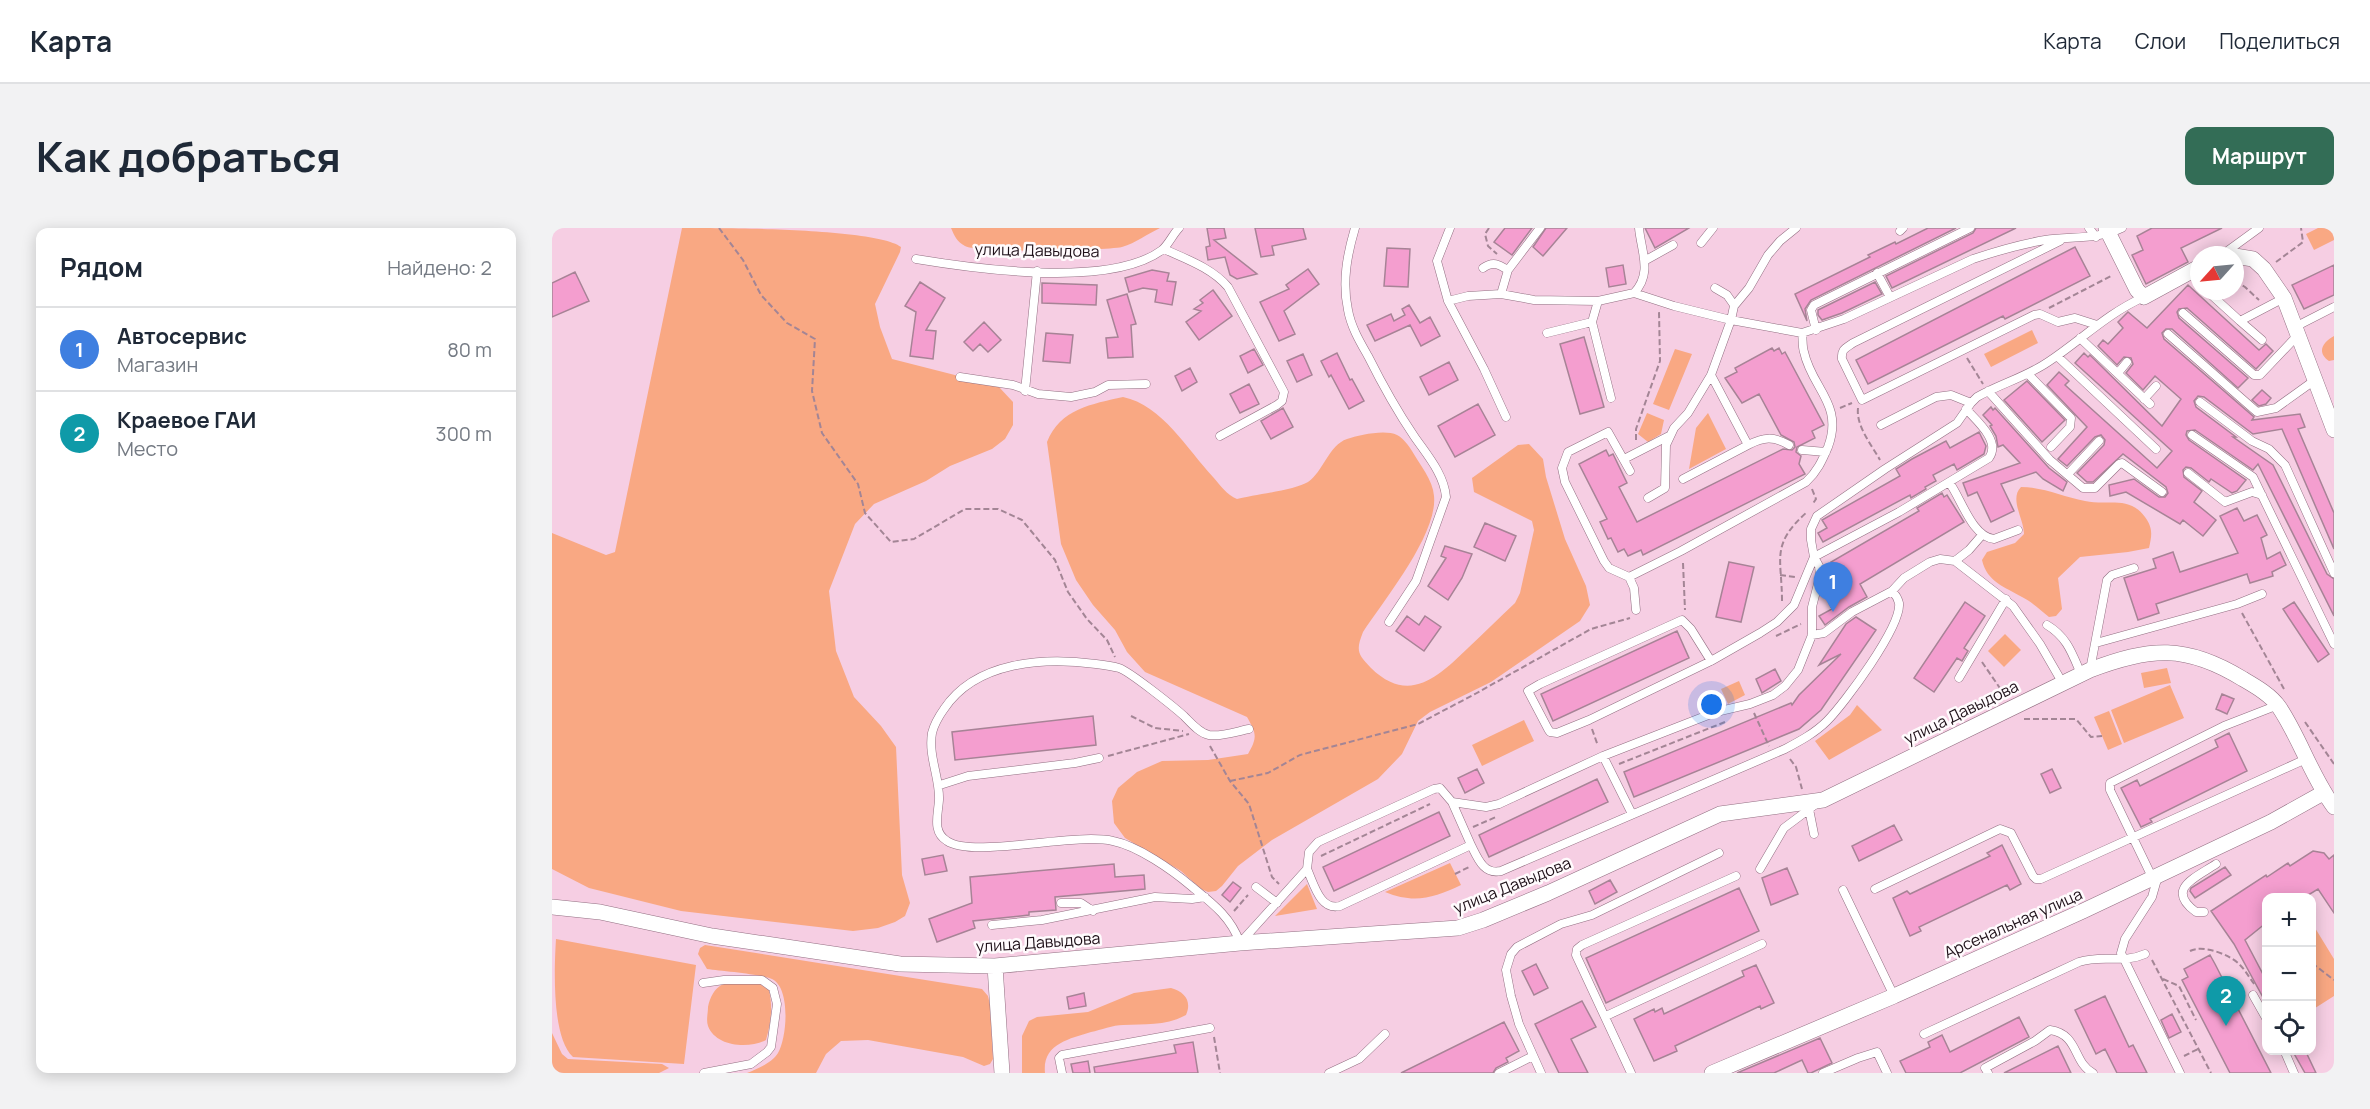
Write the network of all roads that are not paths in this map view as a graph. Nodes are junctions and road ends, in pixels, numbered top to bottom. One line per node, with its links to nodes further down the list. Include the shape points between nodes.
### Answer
1 (1179, 228): 16 (lane, улица Давыдова)
2 (1355, 228): 96 (lane, via 1346,260 1345,285 1354,330 1445,485 1446,497 1416,581)
3 (1450, 228): 32 (lane, via 1437,261)
4 (1540, 228): 20 (lane)
5 (1639, 228): 19 (lane)
6 (1713, 228): 13 (lane)
7 (1796, 228): 34 (lane, via 1768,255)
8 (1970, 228): 24 (lane)
9 (2089, 228): 11 (lane)
10 (2259, 228): 15 (lane)
11 (2108, 232): 12 (lane); 29 (street)
12 (2067, 238): 28 (lane, via 1984,255); 40 (lane, via 1844,349 1842,359 1862,400 2034,315 2058,322 2075,318)
13 (1701, 243)
14 (1673, 245): 19 (lane)
15 (2234, 246)
16 (1164, 249): 22 (lane, улица Давыдова, via 1136,262 1100,271); 67 (lane, via 1204,268 1228,287 1284,392 1277,405)
17 (2244, 258): 30 (street, via 2253,259 2264,269)
18 (916, 259): 22 (lane, улица Давыдова, via 979,269)
19 (1646, 260): 26 (lane, via 1644,277)
20 (1510, 267): 21 (lane, via 1497,263); 27 (lane)
21 (1483, 268)
22 (1037, 272): 57 (lane)
23 (2190, 272): 29 (street)
24 (1877, 273): 28 (lane); 41 (lane, via 1814,305 1811,310)
25 (1715, 288): 34 (lane)
26 (1634, 292): 33 (lane); 37 (lane)
27 (1501, 294): 32 (lane); 33 (lane, via 1534,300)
28 (1890, 297): 41 (lane)
29 (2144, 297): 40 (lane)
30 (2284, 298): 38 (lane); 42 (street)
31 (2217, 300): 38 (lane)
32 (1448, 301): 63 (lane)
33 (1598, 301): 39 (lane)
34 (1734, 305): 37 (lane)
35 (2334, 307): 42 (lane)
36 (2183, 313): 42 (lane, via 2254,375 2260,375)
37 (1731, 320): 44 (lane); 52 (lane)
38 (2241, 321): 47 (lane)
39 (1592, 322): 43 (lane); 59 (lane)
40 (2097, 325): 46 (lane)
41 (1816, 330): 44 (lane)
42 (2297, 331): 54 (street)
43 (1547, 333)
44 (1802, 333): 75 (lane, via 1803,352 1832,411 1834,426)
45 (2168, 334): 54 (lane, via 2257,412 2276,408)
46 (2080, 338): 48 (lane); 50 (lane)
47 (2262, 340)
48 (2056, 356): 51 (lane); 73 (lane)
49 (2127, 362): 50 (lane)
50 (2118, 373): 56 (lane, via 2147,402)
51 (2028, 374): 58 (lane); 72 (lane, via 2072,420)
52 (1711, 375): 68 (lane); 70 (lane)
53 (960, 377): 57 (lane, via 1013,385)
54 (2315, 380): 62 (street)
55 (1146, 384): 57 (lane, via 1108,385 1071,397)
56 (2156, 386)
57 (1025, 391)
58 (1988, 391): 61 (lane); 79 (lane, via 2050,460)
59 (1611, 398)
60 (2200, 402): 90 (lane, via 2269,449 2285,465)
61 (1968, 406): 64 (lane, via 1951,395 1936,397); 81 (lane, via 1985,428 1993,453); 87 (lane, via 1957,423 1817,516 1811,529)
62 (2331, 411): 65 (street)
63 (1506, 417)
64 (1881, 426)
65 (2334, 430)
66 (2192, 435): 83 (lane, via 2253,477)
67 (1220, 436)
68 (1669, 436): 76 (lane); 84 (lane, via 1666,486)
69 (2099, 441): 79 (lane)
70 (1748, 445): 71 (lane, via 1770,437); 80 (lane)
71 (1789, 445)
72 (2051, 447)
73 (2156, 449)
74 (1802, 450): 75 (lane)
75 (1826, 452): 91 (lane, via 1806,482)
76 (1624, 459): 77 (lane); 91 (lane, via 1608,432 1568,452 1562,468 1565,482 1604,561 1609,568)
77 (1630, 471)
78 (2188, 473): 83 (lane, via 2224,502 2252,492)
79 (2068, 474): 82 (lane, via 2083,488 2092,489 2122,463)
80 (1683, 479)
81 (1949, 482): 86 (lane); 87 (lane)
82 (2162, 492)
83 (2262, 495): 100 (lane)
84 (1648, 498)
85 (2018, 530): 86 (lane, via 1994,539)
86 (1982, 535): 88 (lane)
87 (1814, 557): 98 (lane, via 1820,576 1812,607); 101 (lane, via 1794,605 1760,633)
88 (1955, 561): 92 (lane, via 1930,562 1904,578); 94 (lane)
89 (2134, 568): 99 (lane, via 2107,580)
90 (2334, 573)
91 (1629, 577): 95 (lane)
92 (1892, 591): 98 (lane, via 1852,612 1824,633); 115 (lane, via 1899,602 1886,636 1860,682 1827,721 1785,749)
93 (2262, 594): 99 (lane)
94 (2006, 599): 103 (lane); 104 (lane, via 2040,644)
95 (1636, 610)
96 (1389, 622)
97 (2047, 625): 102 (lane, via 2066,641)
98 (1812, 635): 107 (lane, via 1792,679 1773,695 1716,712)
99 (2096, 643): 102 (lane)
100 (2334, 644)
101 (1711, 661): 101 (lane, via 1682,620 1528,691 1551,732 1560,732)
102 (2085, 672): 104 (street, улица Давыдова); 105 (street, улица Давыдова, via 2115,660 2173,651 2218,665)
103 (1959, 678)
104 (2062, 682): 113 (street, улица Давыдова, via 2016,713)
105 (2283, 701): 109 (street, улица Давыдова); 117 (lane, via 2110,783)
106 (1249, 729): 110 (lane, via 1210,735 1201,731 1120,668 1072,661 1010,667 988,673 951,699 933,731 932,752)
107 (1603, 756): 112 (lane, via 1499,804 1486,807); 115 (lane)
108 (1099, 758): 110 (lane, via 968,776)
109 (2306, 759): 111 (street, улица Давыдова); 117 (lane)
110 (940, 785): 128 (lane, via 936,827 940,835 955,845 1114,841 1148,857)
111 (2323, 793): 114 (street, улица Давыдова); 124 (street, Арсенальная улица)
112 (1450, 799): 118 (lane); 121 (lane, via 1440,788 1434,789 1318,842 1311,848)
113 (1805, 806): 116 (lane); 122 (lane, via 1782,831); 135 (street, улица Давыдова, via 1720,814 1484,920 1458,928)
114 (2334, 807)
115 (1632, 814): 118 (lane, via 1494,873 1479,861)
116 (1814, 834)
117 (2134, 838): 124 (lane); 127 (lane, via 2036,879 2011,833 2000,829)
118 (1471, 845): 121 (lane, via 1336,907 1324,903)
119 (1719, 853): 149 (lane, via 1517,947 1506,970 1519,1024)
120 (2216, 864): 133 (lane, via 2182,890 2189,907)
121 (1307, 866): 130 (lane)
122 (1760, 869)
123 (1736, 876): 144 (lane, via 1577,949 1576,955)
124 (2156, 876): 138 (lane, via 2152,897 2125,939); 142 (street, Арсенальная улица)
125 (1256, 886): 130 (lane)
126 (1843, 890): 142 (lane)
127 (1875, 890)
128 (1205, 897): 132 (lane, via 1155,897); 135 (lane, via 1228,917)
129 (1061, 903): 132 (lane, via 1082,903)
130 (1277, 903): 135 (lane)
131 (552, 907): 139 (street, улица Давыдова, via 900,964)
132 (1093, 911): 134 (lane)
133 (2204, 912)
134 (992, 925)
135 (1240, 944): 139 (street, улица Давыдова)
136 (1762, 944): 144 (lane)
137 (2145, 954): 138 (lane)
138 (2122, 959): 147 (lane, via 2090,958 2079,962); 162 (lane)
139 (995, 966): 151 (street)
140 (703, 983): 150 (lane, via 762,980 773,988 777,1004 771,1047 762,1058 738,1068)
141 (2255, 991): 143 (lane)
142 (1894, 996): 157 (street, Арсенальная улица)
143 (2262, 1008)
144 (1606, 1016): 156 (lane)
145 (1210, 1028): 152 (lane, via 1062,1055)
146 (1385, 1034): 153 (lane, via 1359,1059)
147 (1924, 1034)
148 (2286, 1055): 163 (lane)
149 (1533, 1056): 154 (lane); 155 (lane)
150 (704, 1073)
151 (1002, 1073)
152 (1062, 1073)
153 (1329, 1073)
154 (1499, 1073)
155 (1541, 1073)
156 (1631, 1073)
157 (1712, 1073)
158 (1823, 1073): 159 (lane, via 1876,1052)
159 (1887, 1073)
160 (1988, 1073): 161 (lane, via 1985,1068 2050,1030 2061,1032 2072,1042 2087,1070)
161 (2093, 1073)
162 (2180, 1073)
163 (2294, 1073)

